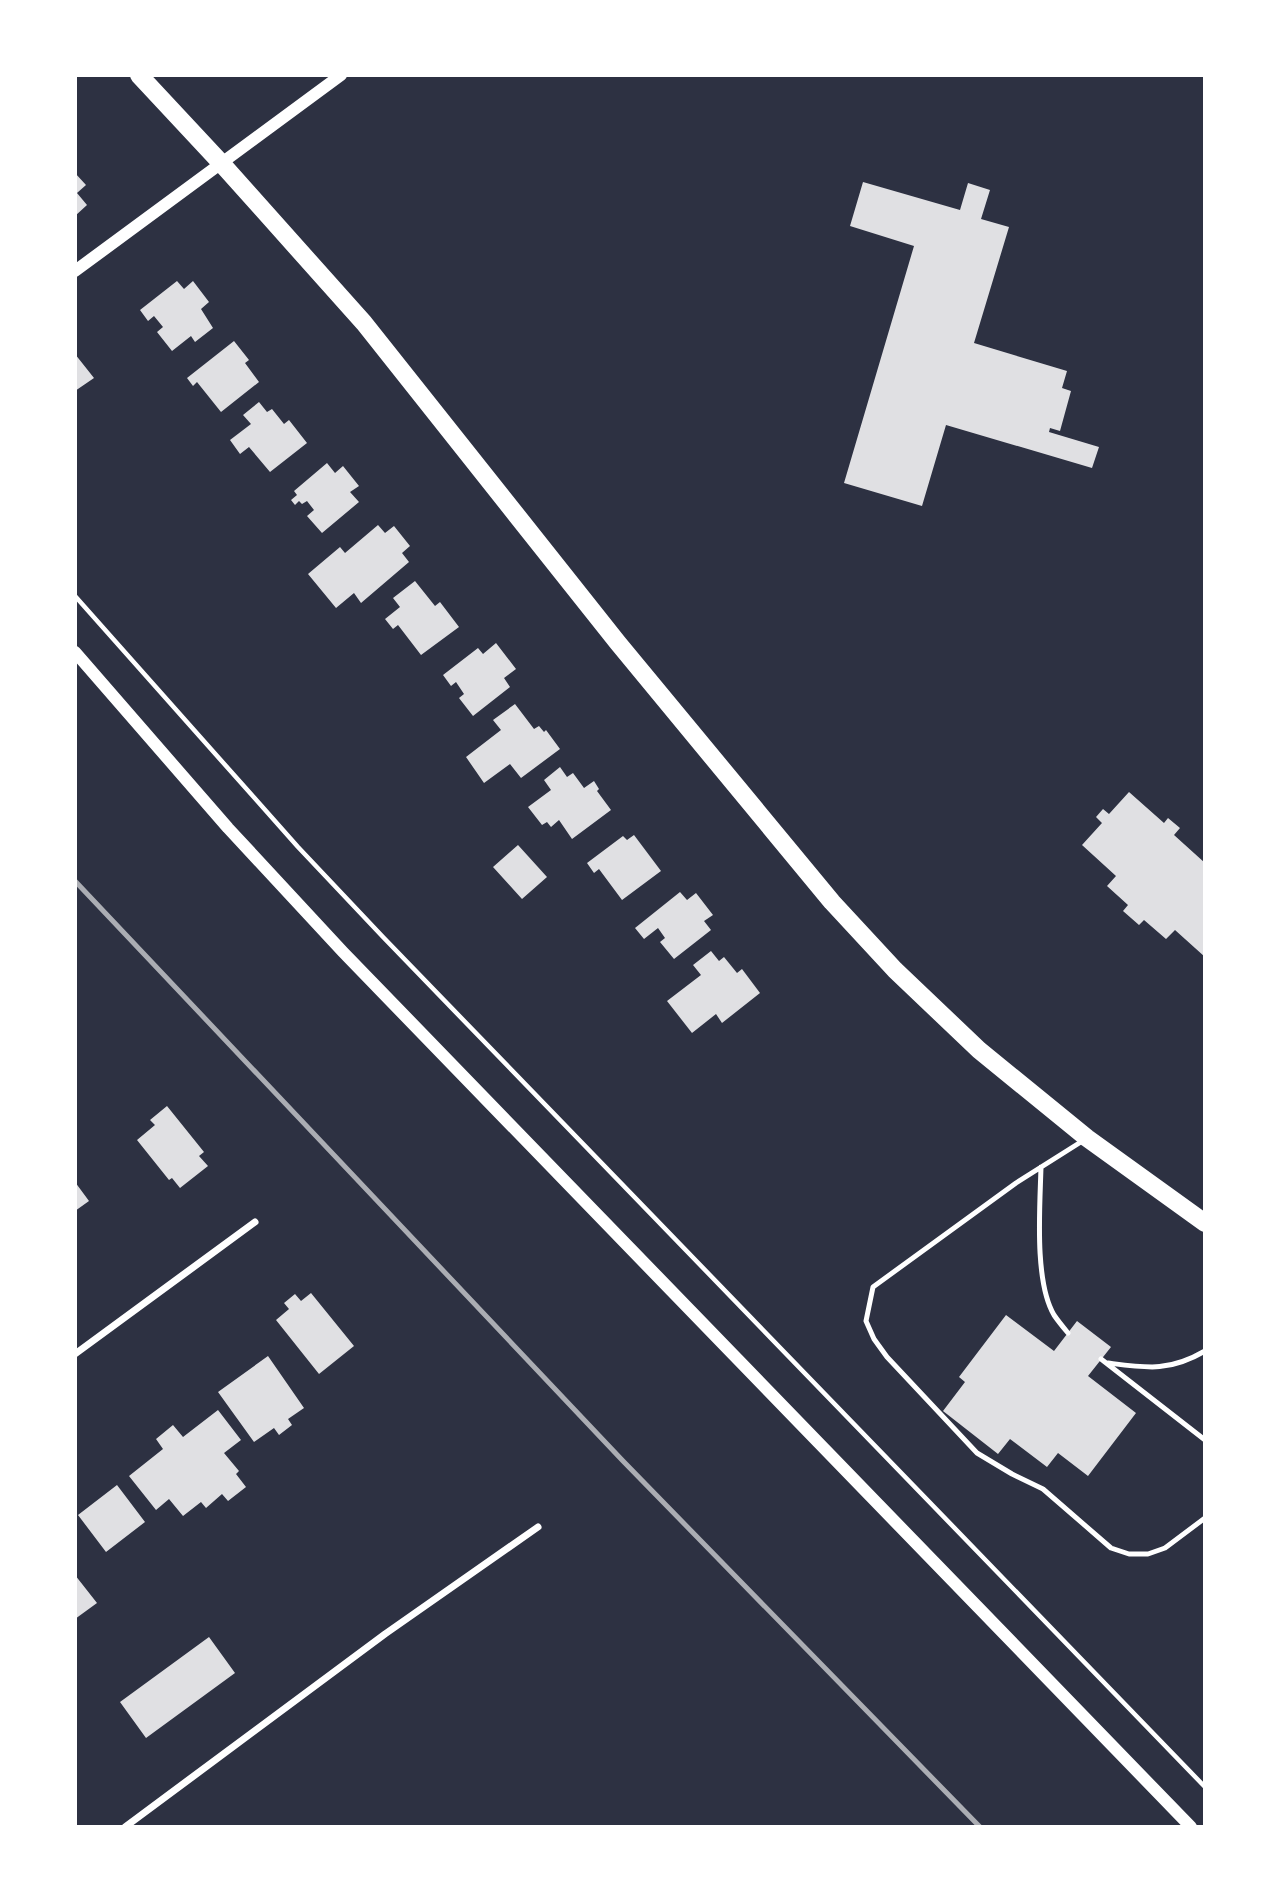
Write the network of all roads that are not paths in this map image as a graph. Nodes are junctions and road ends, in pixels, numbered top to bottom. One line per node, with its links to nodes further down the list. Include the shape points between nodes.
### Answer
1 (139, 75): 3 (main road)
2 (341, 75): 3 (street)
3 (222, 164): 4 (street); 6 (main road, via 364,323 618,643 832,902 979,1050)
4 (75, 271)
5 (75, 652): 17 (street, via 343,952)
6 (1087, 1138): 7 (lane); 9 (main road)
7 (1041, 1167): 10 (lane, via 1040,1252 1045,1285 1053,1313); 14 (lane, via 873,1287 866,1321 874,1339 977,1453 1043,1489 1111,1548 1148,1554 1165,1548)
8 (255, 1222): 12 (street)
9 (1205, 1223)
10 (1068, 1333)
11 (1205, 1351): 13 (lane, via 1180,1363 1150,1369 1103,1360)
12 (75, 1354)
13 (1205, 1440)
14 (1205, 1518)
15 (538, 1527): 16 (street)
16 (125, 1827)
17 (1191, 1827)

